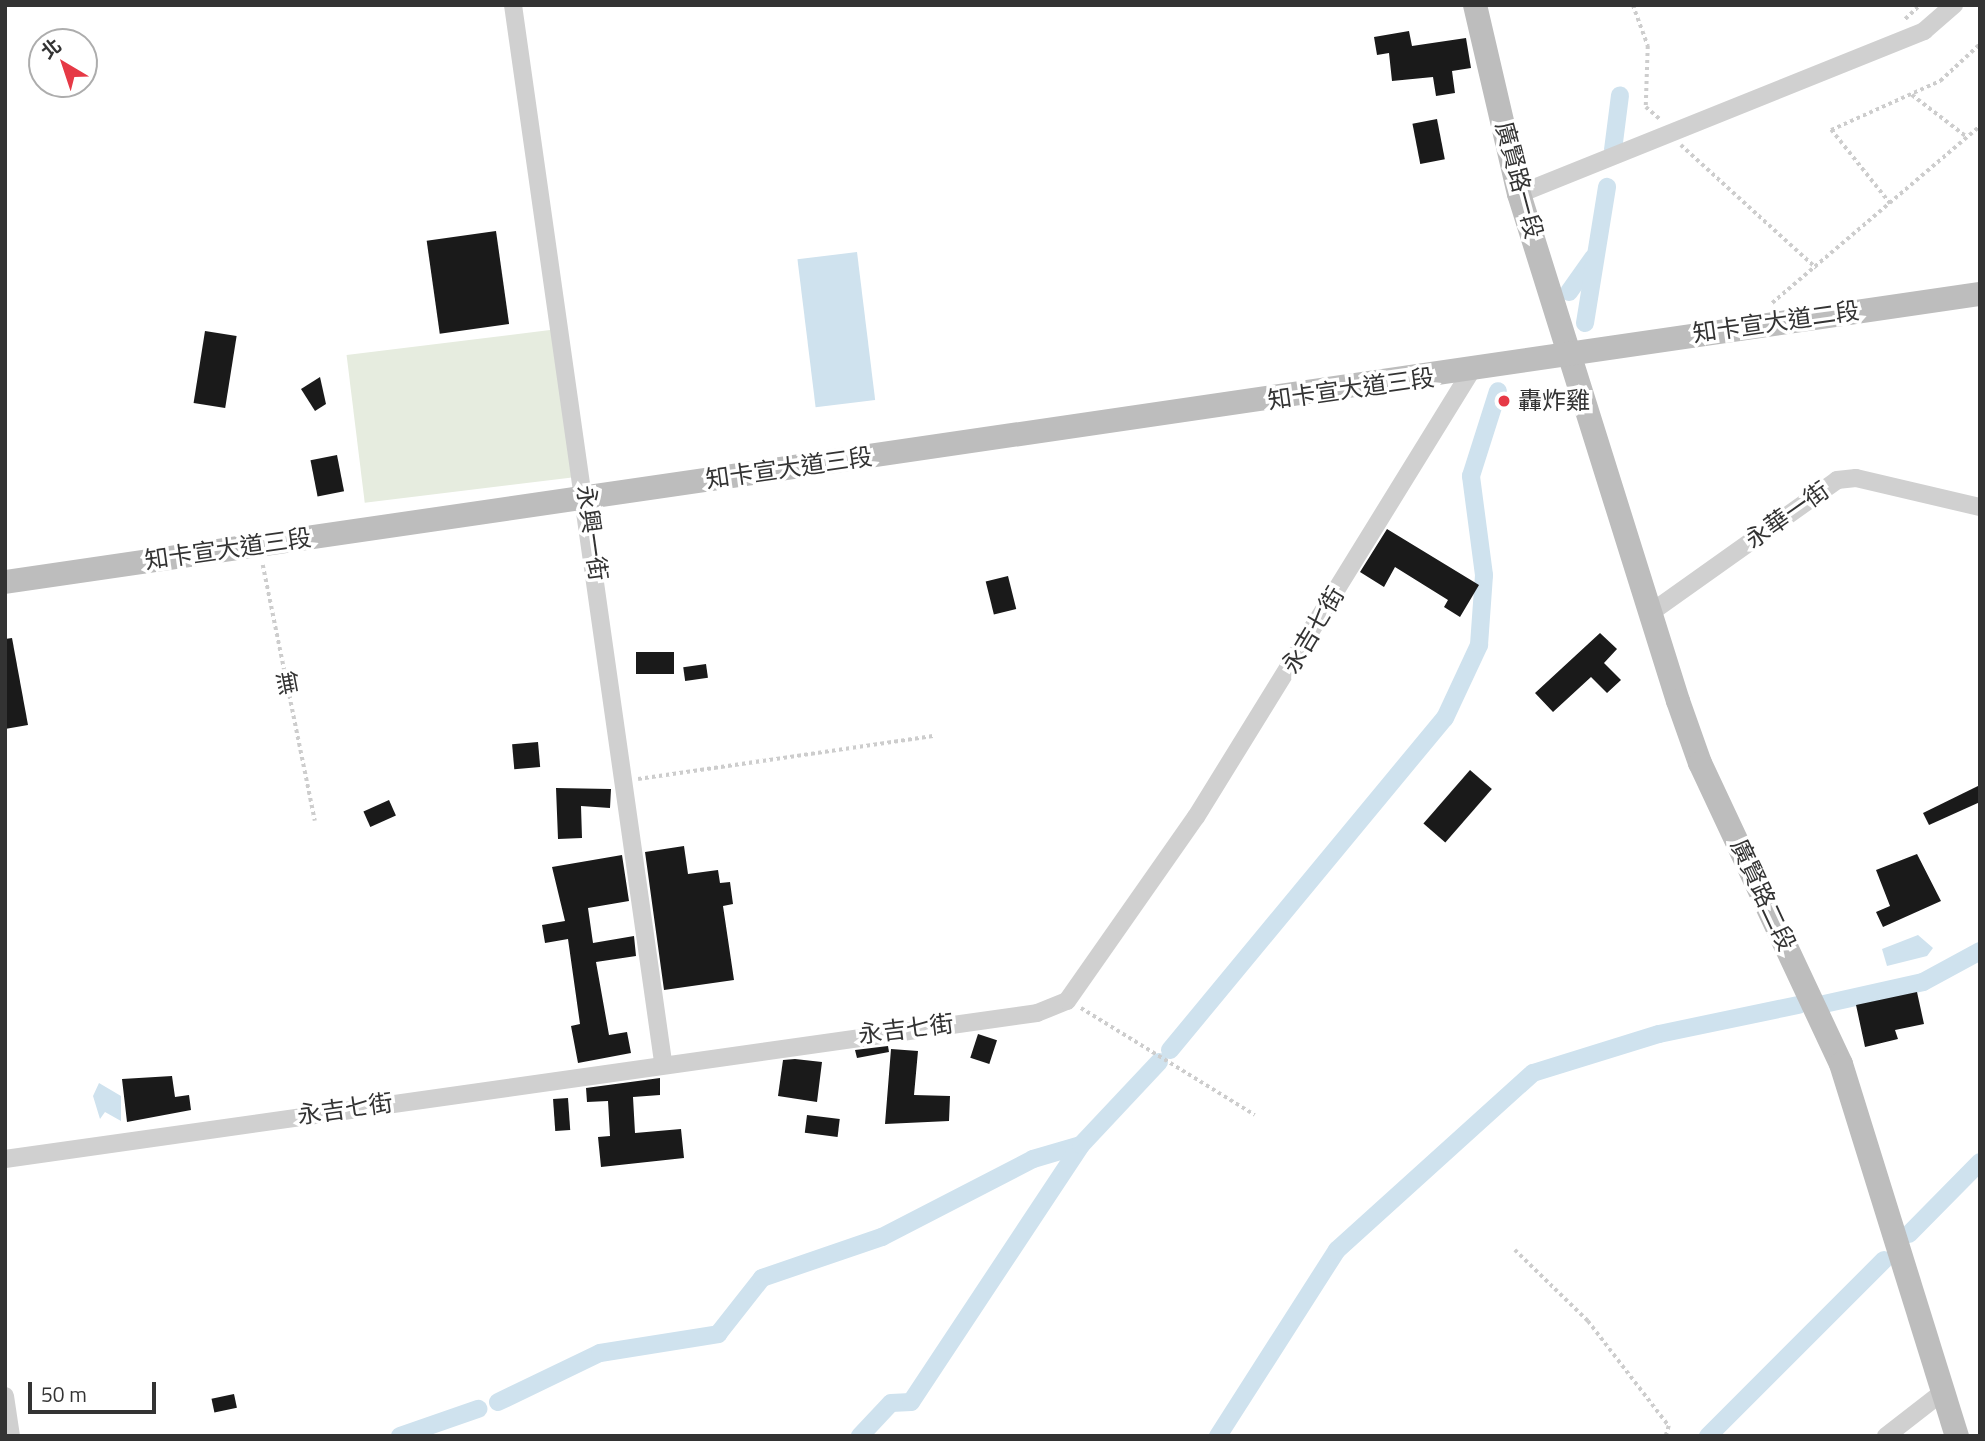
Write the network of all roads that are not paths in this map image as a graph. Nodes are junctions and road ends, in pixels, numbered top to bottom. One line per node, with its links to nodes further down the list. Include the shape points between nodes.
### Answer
1 (513, 5): 8 (street, 永興一街)
2 (1475, 5): 4 (street, 廣賢路一段)
3 (1954, 5): 4 (street, via 1924,31 1673,136)
4 (1519, 194): 6 (street, 廣賢路一段)
5 (1980, 294): 6 (street, 知卡宣大道二段)
6 (1573, 352): 7 (street, 知卡宣大道三段); 11 (street, 廣賢路二段)
7 (1470, 373): 8 (street, 知卡宣大道三段); 12 (street, 永吉七街, via 1196,817 1067,1001 1037,1013)
8 (588, 496): 10 (street, 知卡宣大道三段); 12 (street, 永興一街)
9 (1980, 507): 11 (street, 永華一街, via 1856,478 1837,480)
10 (5, 582)
11 (1653, 611): 14 (street, 廣賢路二段, via 1700,763 1841,1064)
12 (663, 1062): 13 (street, 永吉七街)
13 (5, 1159)
14 (1944, 1391): 17 (street); 18 (street, 廣賢路二段)
15 (5, 1396): 16 (street)
16 (11, 1436)
17 (1886, 1436)
18 (1957, 1436)

